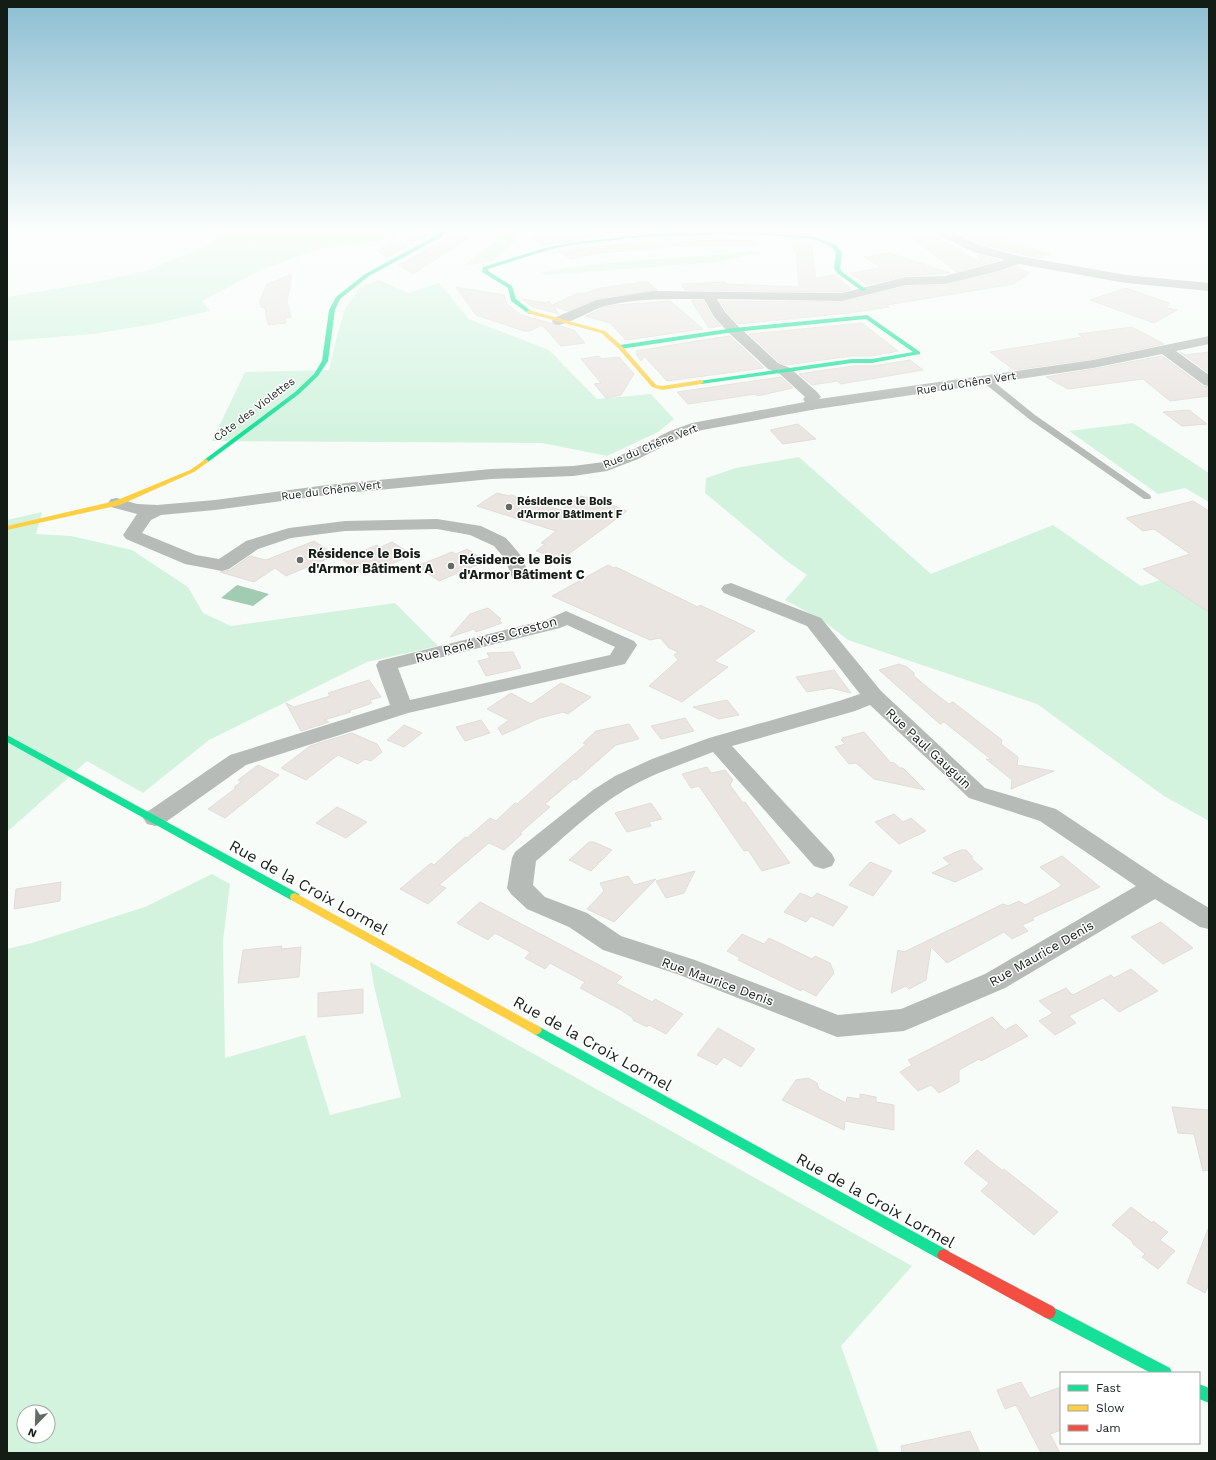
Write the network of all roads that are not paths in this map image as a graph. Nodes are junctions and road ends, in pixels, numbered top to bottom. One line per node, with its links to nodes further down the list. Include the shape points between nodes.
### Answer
1 (339, 297): 16 (street, Côte des Violettes, via 332,310 325,361 316,375 297,393 192,471)
2 (512, 297): 7 (street, via 527,311)
3 (637, 297): 7 (street, via 602,303)
4 (709, 297): 8 (street, via 719,314)
5 (764, 297): 6 (street)
6 (840, 297)
7 (559, 321): 10 (street, via 603,332)
8 (734, 330): 10 (street); 12 (street); 12 (street, via 867,317 918,353 872,362 852,361)
9 (1209, 340): 11 (street, Rue du Chêne Vert)
10 (620, 347): 12 (street, via 654,386 662,388)
11 (1166, 350): 13 (street, Rue du Chêne Vert); 14 (street)
12 (778, 370): 15 (street, via 803,397)
13 (986, 380): 15 (street, Rue du Chêne Vert); 17 (lane, via 1032,417)
14 (1209, 382)
15 (814, 402): 19 (street, Rue du Chêne Vert, via 698,426 607,466 573,471 491,474 327,490)
16 (155, 488): 18 (street, Côte des Violettes); 19 (street)
17 (1147, 497)
18 (117, 503): 19 (street, Rue du Chêne Vert, via 135,509); 20 (street, Côte des Violettes)
19 (157, 510): 21 (street, via 144,516 132,535 192,560 222,565 252,545 289,533 345,526 437,524 475,530 500,542 514,558)
20 (7, 528)
21 (519, 574)
22 (731, 589): 23 (street, Rue Paul Gauguin, via 814,622)
23 (874, 696): 26 (street); 29 (street, Rue Paul Gauguin, via 977,793 1048,815)
24 (402, 708): 24 (street, Rue René Yves Creston, via 618,660 628,645 566,617 553,624 386,665); 27 (street, Rue René Yves Creston, via 238,760)
25 (7, 738): 27 (street, Rue de la Croix Lormel)
26 (717, 743): 28 (street); 29 (street, Rue Maurice Denis, via 623,780 602,795 524,858 520,888 536,903 578,920 612,943 686,967 837,1026 904,1020 995,981)
27 (155, 818): 31 (street, Rue de la Croix Lormel, via 996,1284)
28 (823, 860)
29 (1155, 887): 30 (street, Rue Paul Gauguin)
30 (1209, 920)
31 (1163, 1372)
32 (1200, 1392): 33 (street)
33 (1209, 1396)

